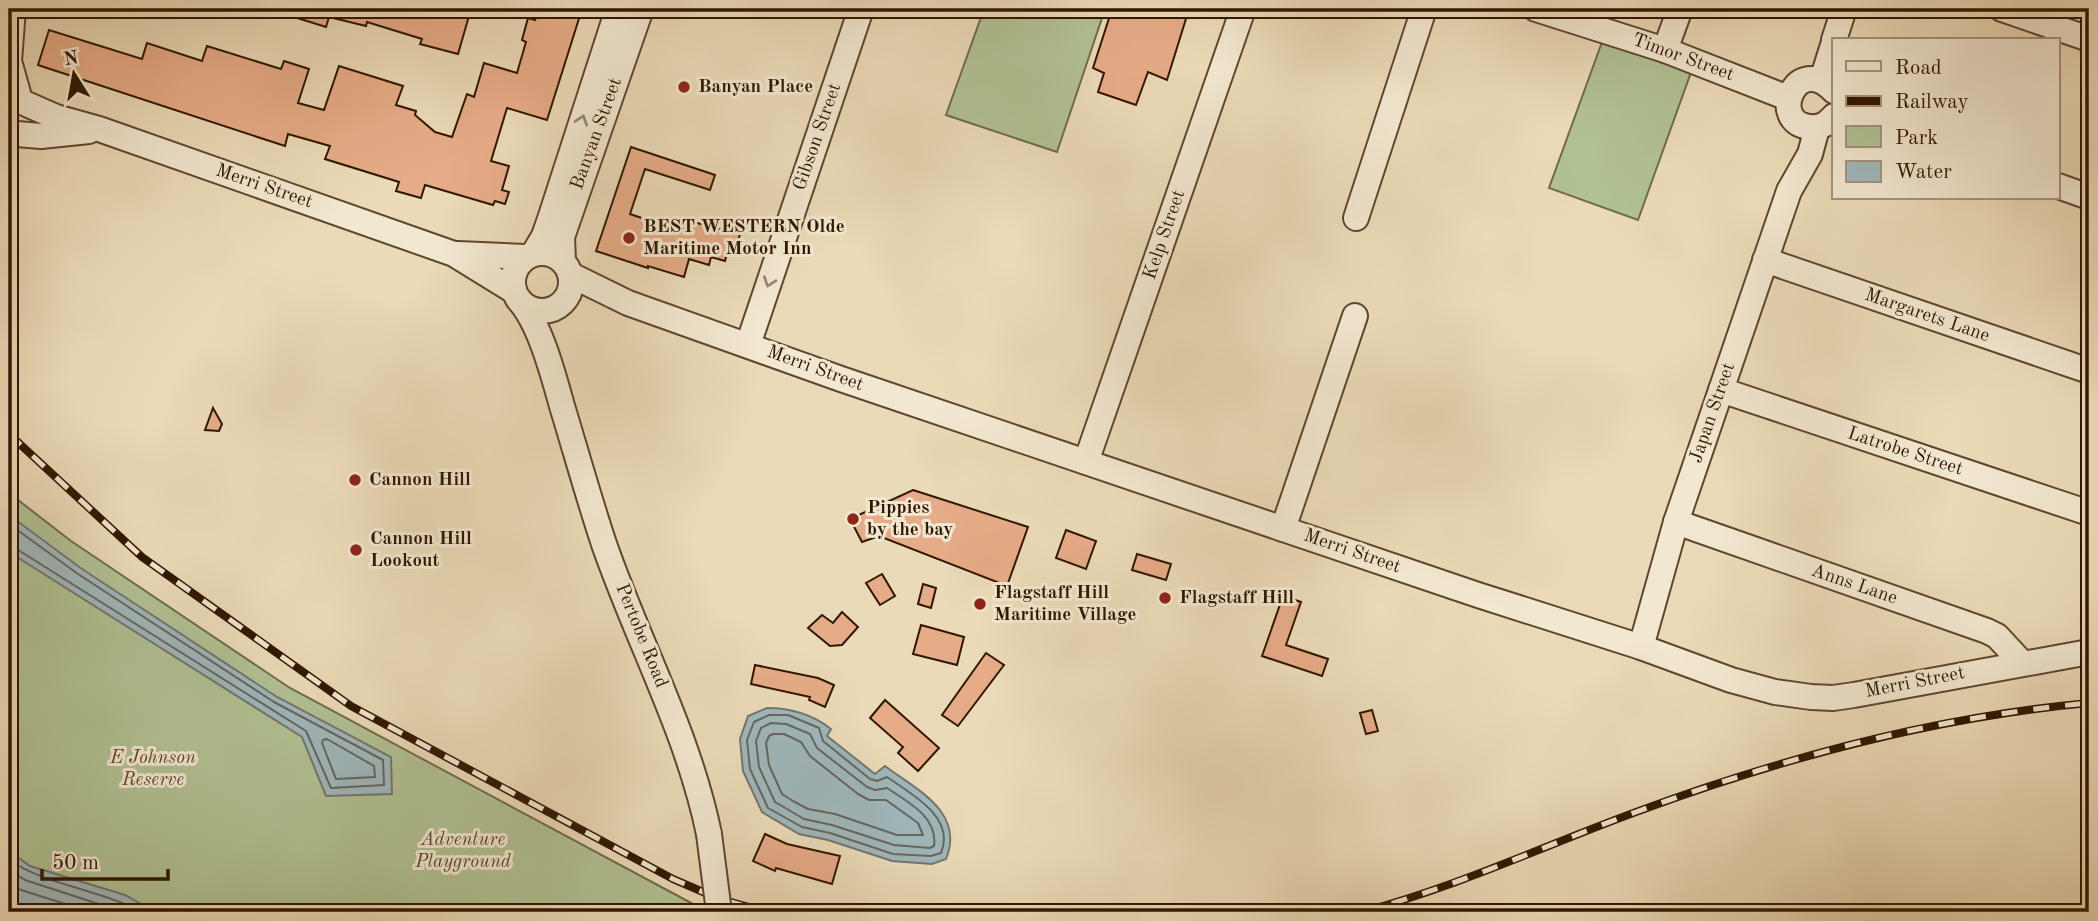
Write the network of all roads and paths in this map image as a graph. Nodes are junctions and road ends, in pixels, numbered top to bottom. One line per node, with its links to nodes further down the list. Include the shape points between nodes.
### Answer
1 (618, 9): 26 (street, Banyan Street, one-way to 1, via 544,236)
2 (641, 9): 28 (street, Banyan Street, via 562,237)
3 (861, 9): 33 (street, Gibson Street, one-way to 33)
4 (1243, 9): 37 (street, Kelp Street)
5 (1424, 9): 24 (street)
6 (1536, 9): 13 (street, Timor Street)
7 (1680, 9): 13 (street)
8 (1844, 9): 11 (street)
9 (2001, 9): 12 (street)
10 (11, 10): 16 (street, via 9,61)
11 (1835, 38)
12 (2089, 39)
13 (1665, 50): 17 (street, Timor Street)
14 (1832, 56): 15 (street)
15 (1828, 85): 17 (street, via 1808,79 1799,82 1792,89)
16 (16, 92): 19 (street, Merri Street, via 56,117); 20 (street, Merri Street, via 22,121)
17 (1791, 108): 18 (street, Timor Street, via 1803,127); 21 (street, Japan Street)
18 (1826, 122): 21 (street, Japan Street)
19 (114, 134): 20 (street, Merri Street, via 90,131); 25 (street, Merri Street)
20 (13, 139)
21 (1794, 180): 27 (street, Japan Street)
22 (2060, 188): 23 (street)
23 (2089, 197)
24 (1356, 218)
25 (454, 254): 26 (street, Merri Street); 29 (street, Merri Street)
26 (529, 255): 28 (street, via 549,253); 29 (street, via 513,272)
27 (1765, 260): 35 (street, Margarets Lane); 36 (street, Japan Street)
28 (567, 268): 30 (street, Merri Street); 31 (street, via 568,295)
29 (516, 295): 31 (street, via 533,310); 34 (street, Pertobe Road)
30 (628, 303): 31 (street, Merri Street); 33 (street, Merri Street)
31 (560, 305): 34 (street, Pertobe Road)
32 (1355, 316): 40 (street)
33 (748, 345): 37 (street, Merri Street)
34 (549, 361): 44 (street, Pertobe Road, bridge, via 605,547 687,750 709,834)
35 (2089, 371)
36 (1721, 390): 38 (street, Latrobe Street); 39 (street, Japan Street)
37 (1086, 462): 40 (street, Merri Street)
38 (2089, 513)
39 (1676, 522): 41 (street, Japan Street); 43 (street, Anns Lane, via 1987,631)
40 (1283, 529): 41 (street, Merri Street)
41 (1641, 648): 43 (street, Merri Street, via 1775,692 1833,698)
42 (2089, 652): 43 (street, Merri Street)
43 (2022, 663)
44 (719, 912)

